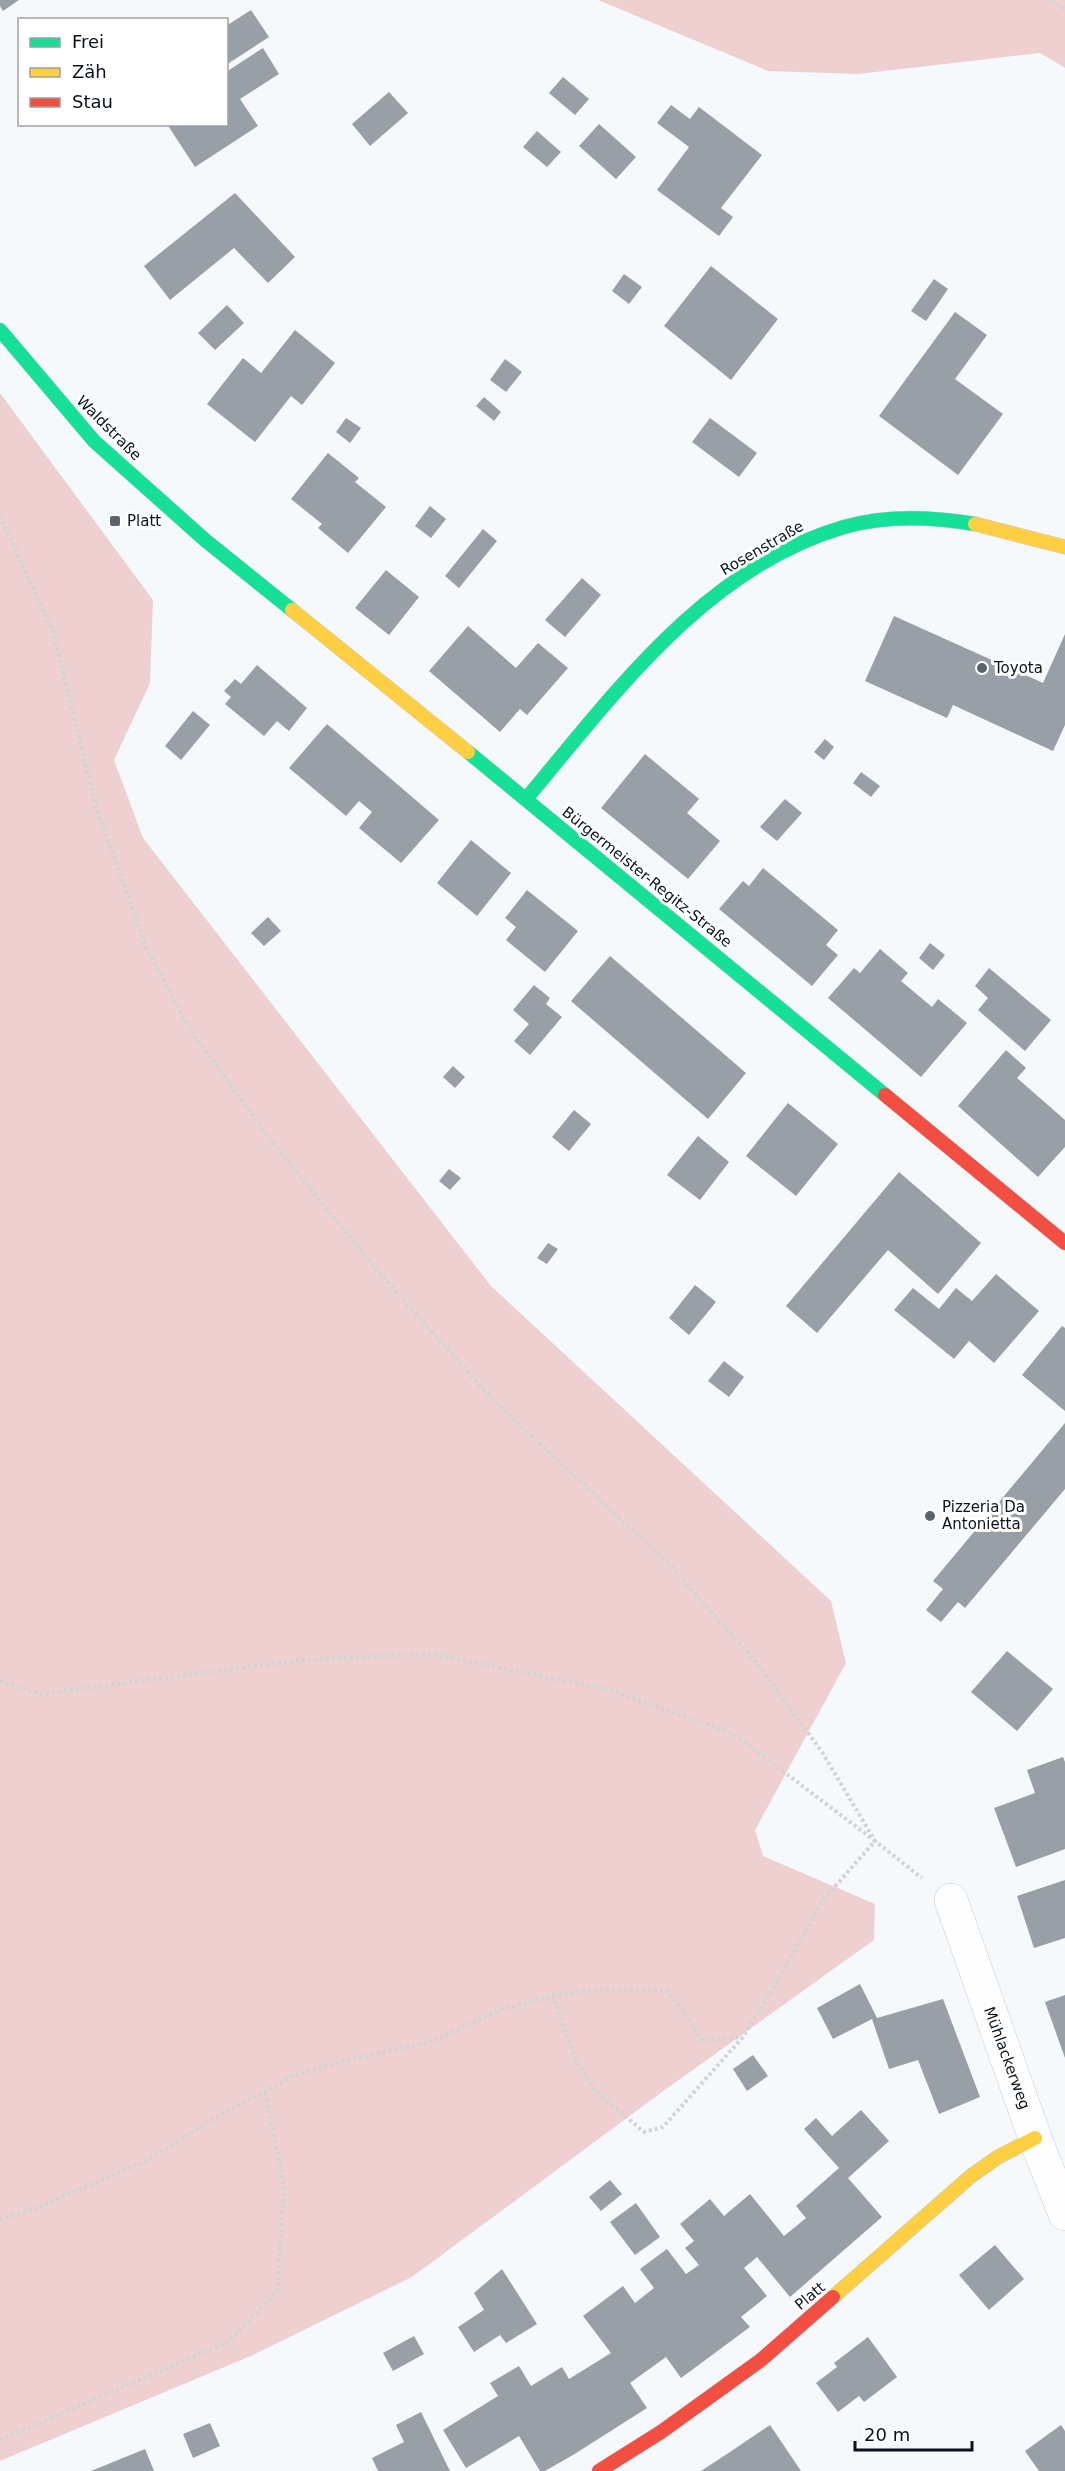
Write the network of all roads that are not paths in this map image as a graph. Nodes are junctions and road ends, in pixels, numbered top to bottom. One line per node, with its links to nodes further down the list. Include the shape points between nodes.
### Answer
1 (0, 330): 2 (street, Waldstraße, via 94,441)
2 (205, 540): 4 (street, Bürgermeister-Regitz-Straße)
3 (1065, 547): 4 (street, Rosenstraße, via 956,521 904,518 848,525 804,540 736,579 678,626)
4 (526, 799): 5 (street, Bürgermeister-Regitz-Straße)
5 (1065, 1244)
6 (951, 1900): 7 (street, Mühlackerweg)
7 (1035, 2138): 8 (street, Mühlackerweg); 9 (street, Platt, via 971,2176 760,2360)
8 (1065, 2214)
9 (599, 2471)

